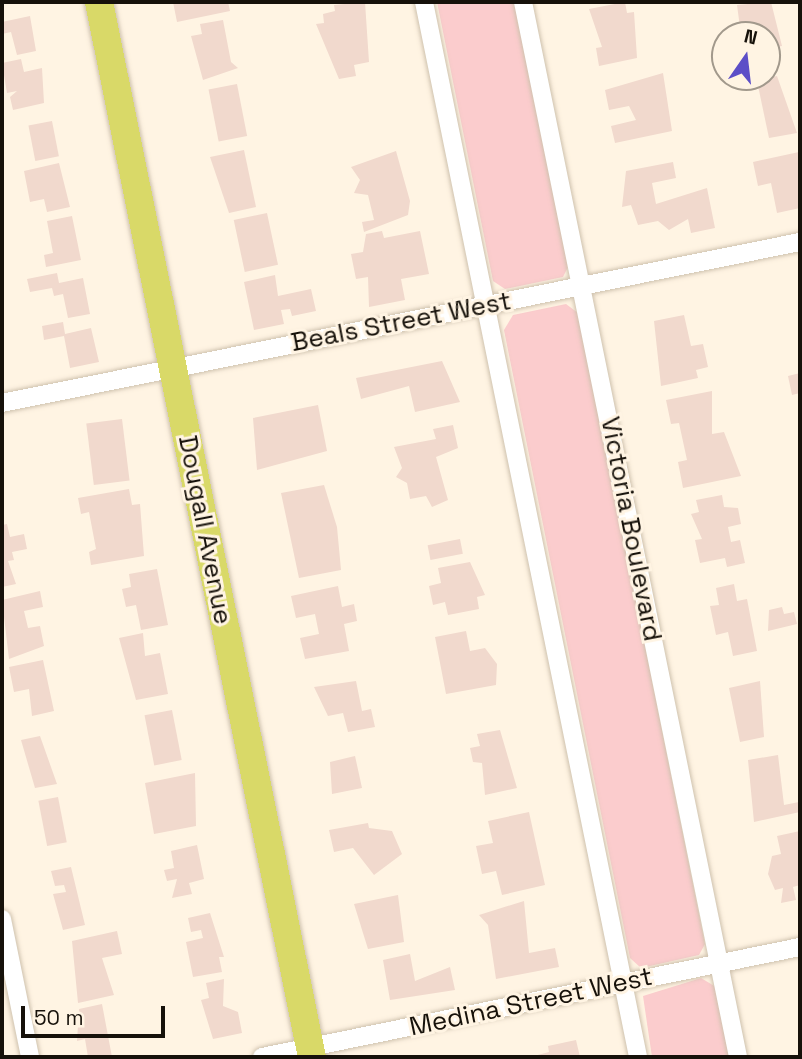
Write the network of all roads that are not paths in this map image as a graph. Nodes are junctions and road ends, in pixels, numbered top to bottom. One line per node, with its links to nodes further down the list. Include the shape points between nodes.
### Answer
1 (99, 2): 7 (main road, Dougall Avenue)
2 (424, 2): 6 (street)
3 (523, 2): 5 (street, Victoria Boulevard)
4 (800, 242): 5 (street, Beals Street West)
5 (581, 286): 6 (street, Beals Street West); 11 (street, Victoria Boulevard)
6 (485, 305): 7 (street, Beals Street West); 12 (street)
7 (173, 368): 8 (street, Beals Street West); 13 (main road, Dougall Avenue)
8 (2, 403)
9 (2, 919): 14 (street)
10 (800, 947): 11 (street, Medina Street West)
11 (719, 964): 12 (street, Medina Street West); 17 (street, Victoria Boulevard)
12 (623, 984): 13 (street, Medina Street West); 16 (street)
13 (311, 1052): 15 (street, Medina Street West)
14 (30, 1057)
15 (262, 1057)
16 (638, 1057)
17 (738, 1057)

